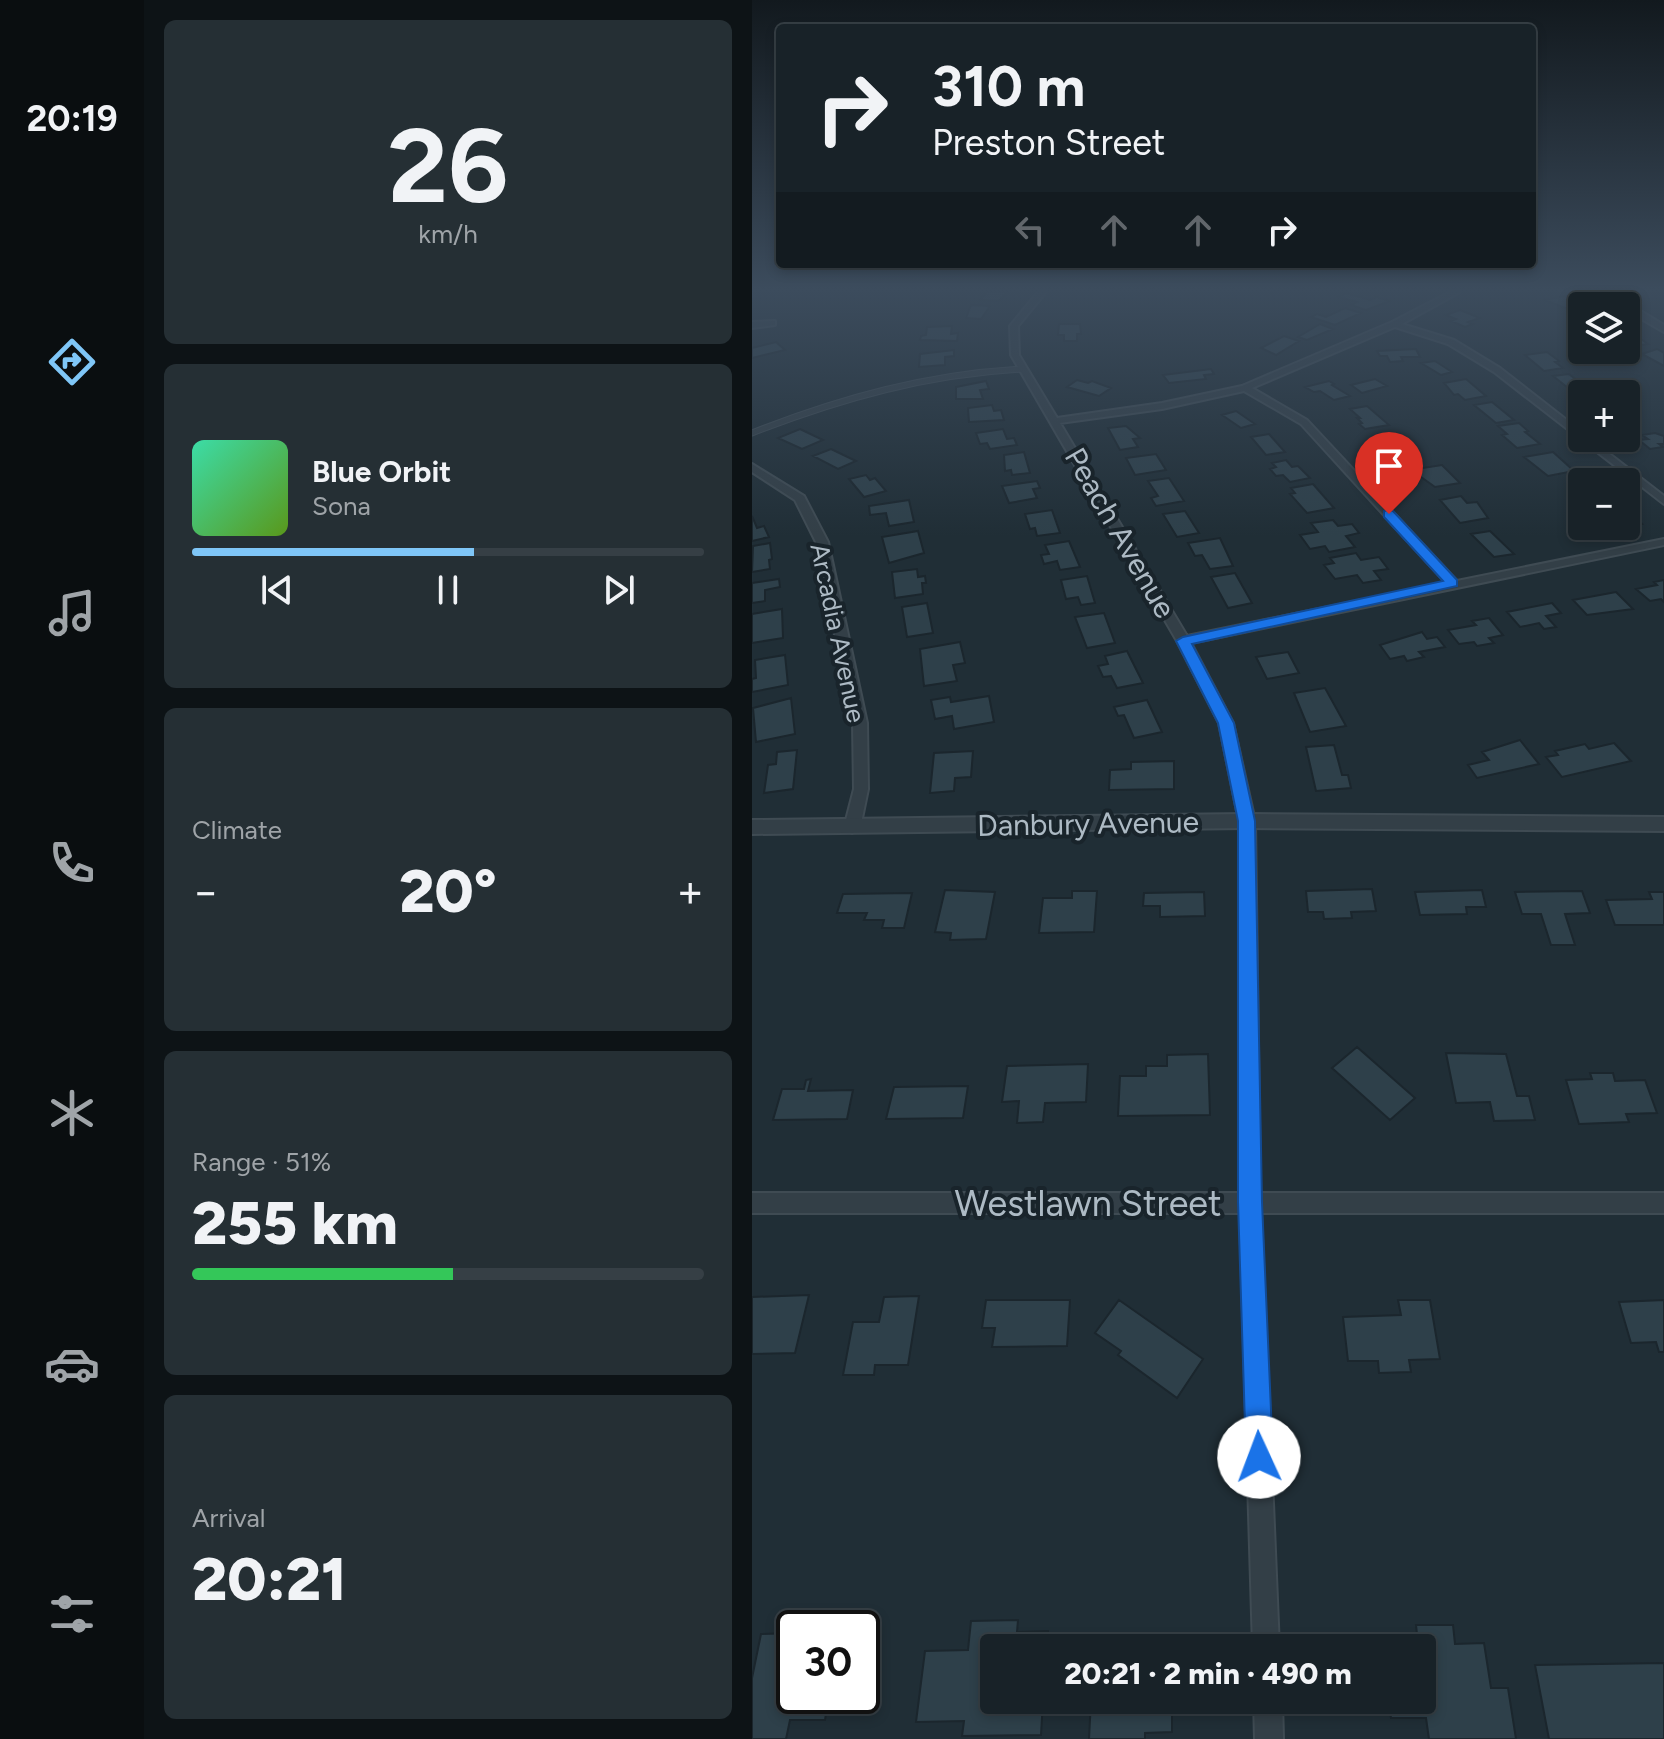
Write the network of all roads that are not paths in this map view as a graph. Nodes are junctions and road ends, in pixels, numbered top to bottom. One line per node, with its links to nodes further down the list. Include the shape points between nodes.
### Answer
1 (957, 373): 8 (lane, via 859,393)
2 (1026, 373): 6 (street, Peach Avenue)
3 (1280, 373): 5 (street)
4 (1501, 373): 7 (street)
5 (1245, 388): 6 (street); 13 (street, via 1304,422)
6 (1055, 421): 14 (street, Peach Avenue)
7 (1568, 427)
8 (752, 433)
9 (1600, 452): 11 (street)
10 (752, 467): 18 (street, Arcadia Avenue, via 800,498 822,542 860,723 861,789)
11 (1664, 501)
12 (1664, 542): 13 (street)
13 (1452, 583): 14 (street)
14 (1183, 641): 15 (street, Peach Avenue, via 1226,723)
15 (1247, 821): 16 (street, Danbury Avenue); 18 (street, Danbury Avenue); 19 (street, Peach Avenue)
16 (1664, 824)
17 (752, 827): 18 (street, Danbury Avenue)
18 (852, 828)
19 (1250, 1202): 20 (street, Westlawn Street); 21 (street, Westlawn Street); 22 (street, Peach Avenue)
20 (752, 1203)
21 (1664, 1203)
22 (1265, 1634)
23 (1268, 1714): 24 (street)
24 (1269, 1739)

